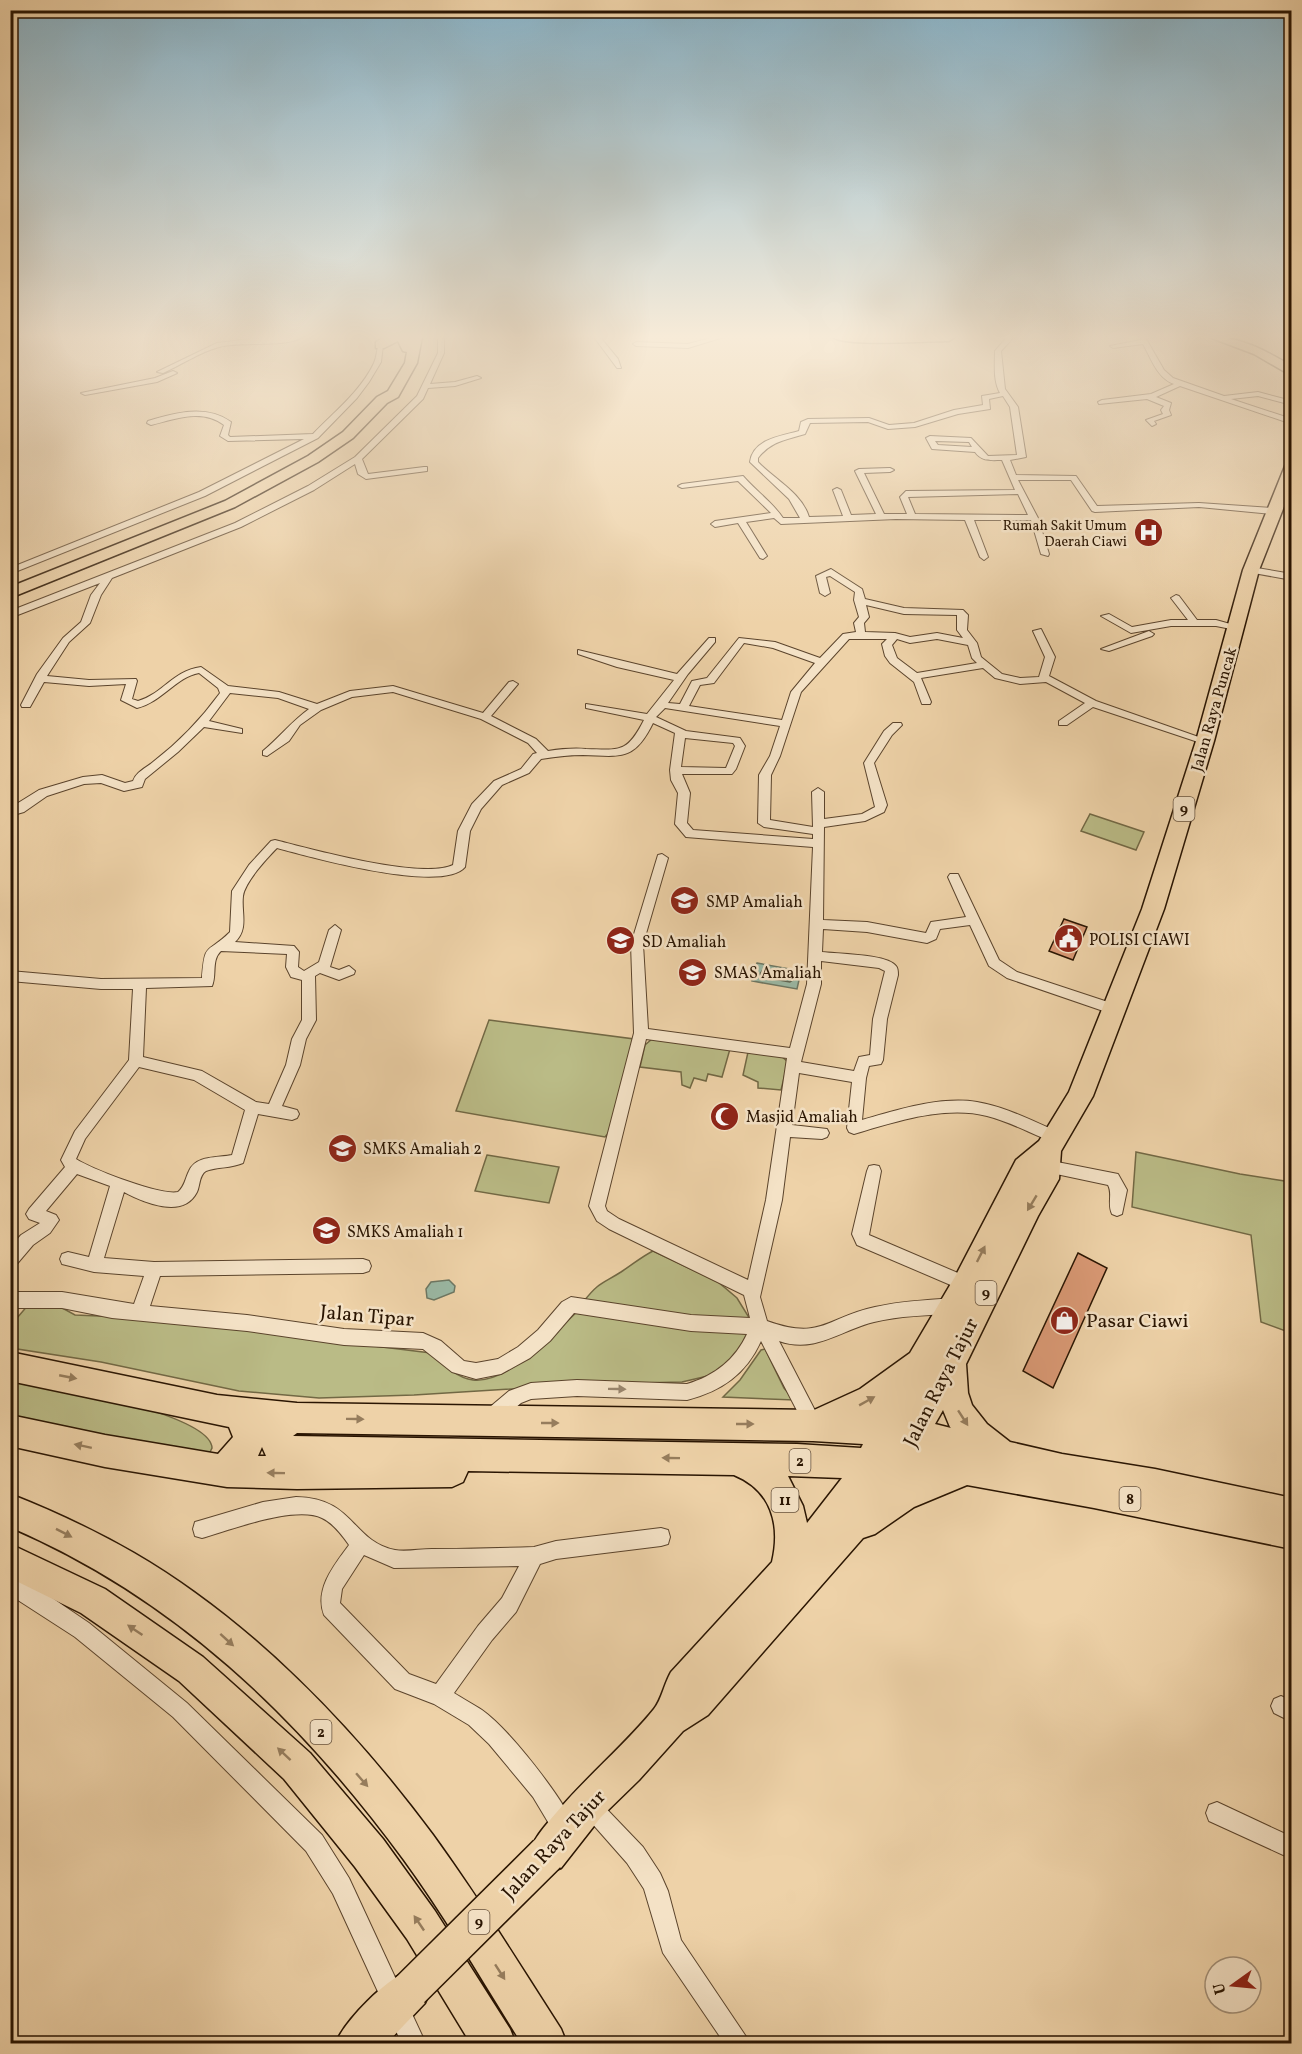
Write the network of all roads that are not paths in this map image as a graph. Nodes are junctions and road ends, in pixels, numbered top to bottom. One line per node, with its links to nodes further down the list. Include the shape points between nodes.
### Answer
1 (225, 433): 7 (street, via 228,439)
2 (318, 433): 7 (street)
3 (350, 433): 35 (highway, via 275,481 230,504)
4 (384, 433): 10 (street)
5 (799, 433): 25 (street, via 768,441 754,462 797,503)
6 (1019, 433): 9 (street, via 1018,449 1022,456)
7 (315, 436): 32 (street, via 202,494)
8 (978, 450): 8 (street, via 969,440 930,438 935,447); 9 (street, via 984,458)
9 (1005, 458): 14 (street)
10 (358, 459): 12 (street, via 366,477); 34 (street, via 238,525)
11 (1292, 466): 18 (highway, Jalan Raya Puncak / 9)
12 (424, 469)
13 (890, 470): 22 (street, via 859,471)
14 (1013, 477): 17 (street); 18 (street, via 1071,477 1095,509 1217,505)
15 (682, 486): 19 (street, via 740,478)
16 (837, 490): 24 (street)
17 (1019, 492): 20 (street, via 906,493); 23 (street)
18 (1274, 511): 31 (highway, Jalan Raya Puncak / 9)
19 (776, 515): 25 (street, via 781,521); 26 (street)
20 (912, 516): 21 (street); 22 (street)
21 (968, 516): 23 (street); 30 (street)
22 (881, 517): 24 (street)
23 (1034, 518): 28 (street)
24 (848, 519): 25 (street)
25 (805, 520)
26 (741, 521): 27 (street); 29 (street)
27 (715, 524)
28 (1045, 554)
29 (763, 556)
30 (984, 557)
31 (1251, 570): 33 (street); 43 (highway, Jalan Raya Puncak / 9)
32 (10, 572)
33 (1292, 577)
34 (108, 578): 39 (street); 56 (street, via 85,623 66,640)
35 (10, 593)
36 (825, 593): 38 (street, via 821,576 831,572 859,591)
37 (1176, 598): 41 (street)
38 (859, 600): 45 (street, via 864,616 859,623); 48 (street, via 904,611 960,612 963,630)
39 (10, 615)
40 (1106, 616): 42 (street, via 1131,630)
41 (1194, 622): 42 (street); 43 (street)
42 (1161, 623): 49 (street, via 1149,634)
43 (1236, 627): 74 (highway, Jalan Raya Puncak / 9)
44 (1038, 631): 55 (street, via 1050,657)
45 (861, 635): 46 (street); 51 (street, via 846,636)
46 (895, 636): 48 (street, via 912,640 937,636); 53 (street, via 887,644 888,652)
47 (712, 640): 54 (street)
48 (972, 643): 52 (street, via 975,655)
49 (1106, 649)
50 (581, 652): 54 (street)
51 (823, 662): 65 (street, via 775,645 742,640 710,681 696,682); 70 (street, via 796,692)
52 (985, 665): 53 (street); 55 (street, via 1010,680)
53 (914, 676): 59 (street)
54 (680, 678): 63 (street)
55 (1044, 678): 60 (street)
56 (41, 679): 58 (street, via 132,681 126,700 137,705 193,670 201,670); 61 (street)
57 (513, 684): 66 (street)
58 (224, 689): 64 (street, via 279,695); 68 (street, via 223,696)
59 (926, 702)
60 (1092, 703): 69 (street); 74 (street)
61 (26, 705)
62 (590, 706): 67 (street)
63 (661, 706): 65 (street); 67 (street)
64 (317, 708): 66 (street, via 350,694 393,689); 75 (street)
65 (683, 708): 70 (street)
66 (485, 717): 76 (street, via 532,741)
67 (649, 718): 73 (street); 76 (street, via 639,739 616,754)
68 (201, 723): 72 (street); 79 (street, via 140,777 138,784 124,787 102,779 83,781 43,793)
69 (1063, 723)
70 (786, 724): 80 (street, via 765,775 764,823)
71 (897, 725): 80 (street, via 888,732 869,763 880,809)
72 (238, 731)
73 (682, 734): 77 (street); 77 (street, via 736,740 740,746 728,772)
74 (1205, 741): 93 (highway, Jalan Raya Puncak / 9, via 1153,909)
75 (267, 753)
76 (546, 755): 86 (street, via 534,758 525,771 503,779 481,801 464,831 459,867 455,870 422,872 368,867 274,844 237,892 239,918 235,937)
77 (675, 770): 80 (street, via 684,792 681,820 687,831 697,837)
78 (818, 792): 80 (street)
79 (10, 812)
80 (817, 832): 84 (street)
81 (662, 858): 94 (street, via 637,944)
82 (954, 877): 83 (street)
83 (975, 920): 84 (street, via 935,925 932,936 927,938 867,927); 93 (street, via 990,958 1005,972)
84 (816, 924): 87 (street)
85 (335, 930): 88 (street)
86 (219, 946): 91 (street, via 290,949 294,971); 92 (street, via 209,959 208,983)
87 (816, 956): 96 (street, via 814,984); 97 (street, via 881,963 891,968 876,1060 864,1061)
88 (322, 969): 89 (street, via 339,975); 91 (street)
89 (349, 971)
90 (10, 976): 92 (street)
91 (309, 976): 99 (street, via 309,1020)
92 (140, 984): 95 (street)
93 (1115, 1010): 103 (highway, Jalan Raya Puncak / 9, via 1080,1096)
94 (641, 1033): 96 (street); 113 (street, via 597,1210 614,1224)
95 (136, 1061): 98 (street, via 197,1075); 104 (street, via 70,1152 68,1163)
96 (795, 1061): 97 (street); 101 (street)
97 (859, 1078): 103 (street, via 854,1128 906,1115 969,1107 993,1112)
98 (253, 1107): 99 (street); 106 (street, via 237,1159 200,1168 185,1196 168,1200 145,1196)
99 (273, 1111): 100 (street)
100 (292, 1114)
101 (784, 1130): 102 (street); 113 (street, via 774,1200)
102 (822, 1133)
103 (1050, 1150): 107 (street, via 1113,1179 1119,1190); 114 (highway, Jalan Raya Tajur / 9, one-way to 103, via 1025,1168); 118 (highway, Jalan Raya Tajur / 9, one-way to 118, via 1046,1179)
104 (74, 1167): 106 (street); 109 (street, via 34,1214 51,1220)
105 (874, 1172): 114 (street, via 860,1234 863,1240)
106 (119, 1183): 110 (street)
107 (1117, 1209)
108 (68, 1259): 110 (street)
109 (10, 1260)
110 (94, 1265): 112 (street)
111 (363, 1266): 112 (street)
112 (154, 1269): 116 (street)
113 (753, 1291): 117 (street)
114 (960, 1295): 117 (street, Jalan Tipar, via 872,1315 814,1338 787,1336); 118 (highway, Jalan Raya Tajur / 9)
115 (10, 1300): 116 (street, Jalan Tipar, via 62,1300)
116 (140, 1312): 117 (street, Jalan Tipar, via 361,1339 423,1341 434,1345 462,1369 473,1371 496,1368 511,1360 542,1337 573,1305 691,1323)
117 (760, 1326): 122 (street, one-way to 117, via 514,1397 531,1390 702,1389 741,1362); 123 (street)
118 (937, 1362): 123 (highway, one-way to 118, via 871,1400); 125 (highway, 9); 127 (highway, one-way to 127, via 962,1418 985,1443)
119 (10, 1366): 120 (highway, 2, one-way to 120)
120 (238, 1413): 121 (highway, 2); 131 (highway, via 249,1427 249,1436 241,1455)
121 (297, 1418): 122 (highway, 2, one-way to 122); 126 (highway, 2, via 282,1424 276,1435 277,1445 285,1452)
122 (485, 1422): 123 (highway, 2, one-way to 123)
123 (813, 1425): 125 (highway, 2)
124 (10, 1430): 131 (highway, 2, one-way to 124, via 105,1451)
125 (901, 1433): 127 (highway, 8); 129 (highway, Jalan Raya Tajur / 9)
126 (564, 1457): 128 (highway, 2, one-way to 126); 131 (highway, 2, one-way to 131, via 447,1472)
127 (1006, 1457): 133 (highway, 8)
128 (729, 1459): 129 (highway, 2); 141 (highway, 11, via 760,1470 782,1493 794,1536)
129 (883, 1464): 130 (highway, 8); 136 (highway, Jalan Raya Tajur / 9); 141 (highway, Jalan Raya Tajur / 9)
130 (968, 1469): 135 (highway, 8); 136 (highway, via 903,1496)
131 (222, 1470)
132 (10, 1510): 152 (highway, 2, one-way to 152, via 124,1564 224,1636 312,1722 411,1839)
133 (1292, 1514)
134 (202, 1529): 138 (street, via 270,1511 314,1506 339,1519)
135 (1292, 1533)
136 (845, 1535): 144 (highway, Jalan Raya Tajur / 9, via 695,1702)
137 (661, 1537): 139 (street)
138 (361, 1544): 139 (street, via 394,1559); 143 (street, via 336,1582 330,1596 331,1608 402,1682)
139 (534, 1556): 143 (street, via 509,1605)
140 (10, 1560): 151 (highway, one-way to 140, via 421,1925 369,1852 297,1766 191,1669 93,1601)
141 (787, 1570): 144 (highway, Jalan Raya Tajur / 9, via 684,1684)
142 (10, 1585): 148 (street, via 82,1630 180,1710 314,1843)
143 (440, 1696): 146 (street, via 476,1718 496,1737)
144 (670, 1718): 146 (highway, Jalan Raya Tajur / 9)
145 (1217, 1813): 147 (street)
146 (567, 1829): 148 (highway, Jalan Raya Tajur / 9, bridge); 153 (street, via 635,1855 657,1891 671,1945)
147 (1292, 1848)
148 (403, 1997): 149 (highway, Jalan Raya Tajur / 9); 150 (street)
149 (356, 2043)
150 (414, 2043)
151 (495, 2043)
152 (546, 2043)
153 (739, 2043)

